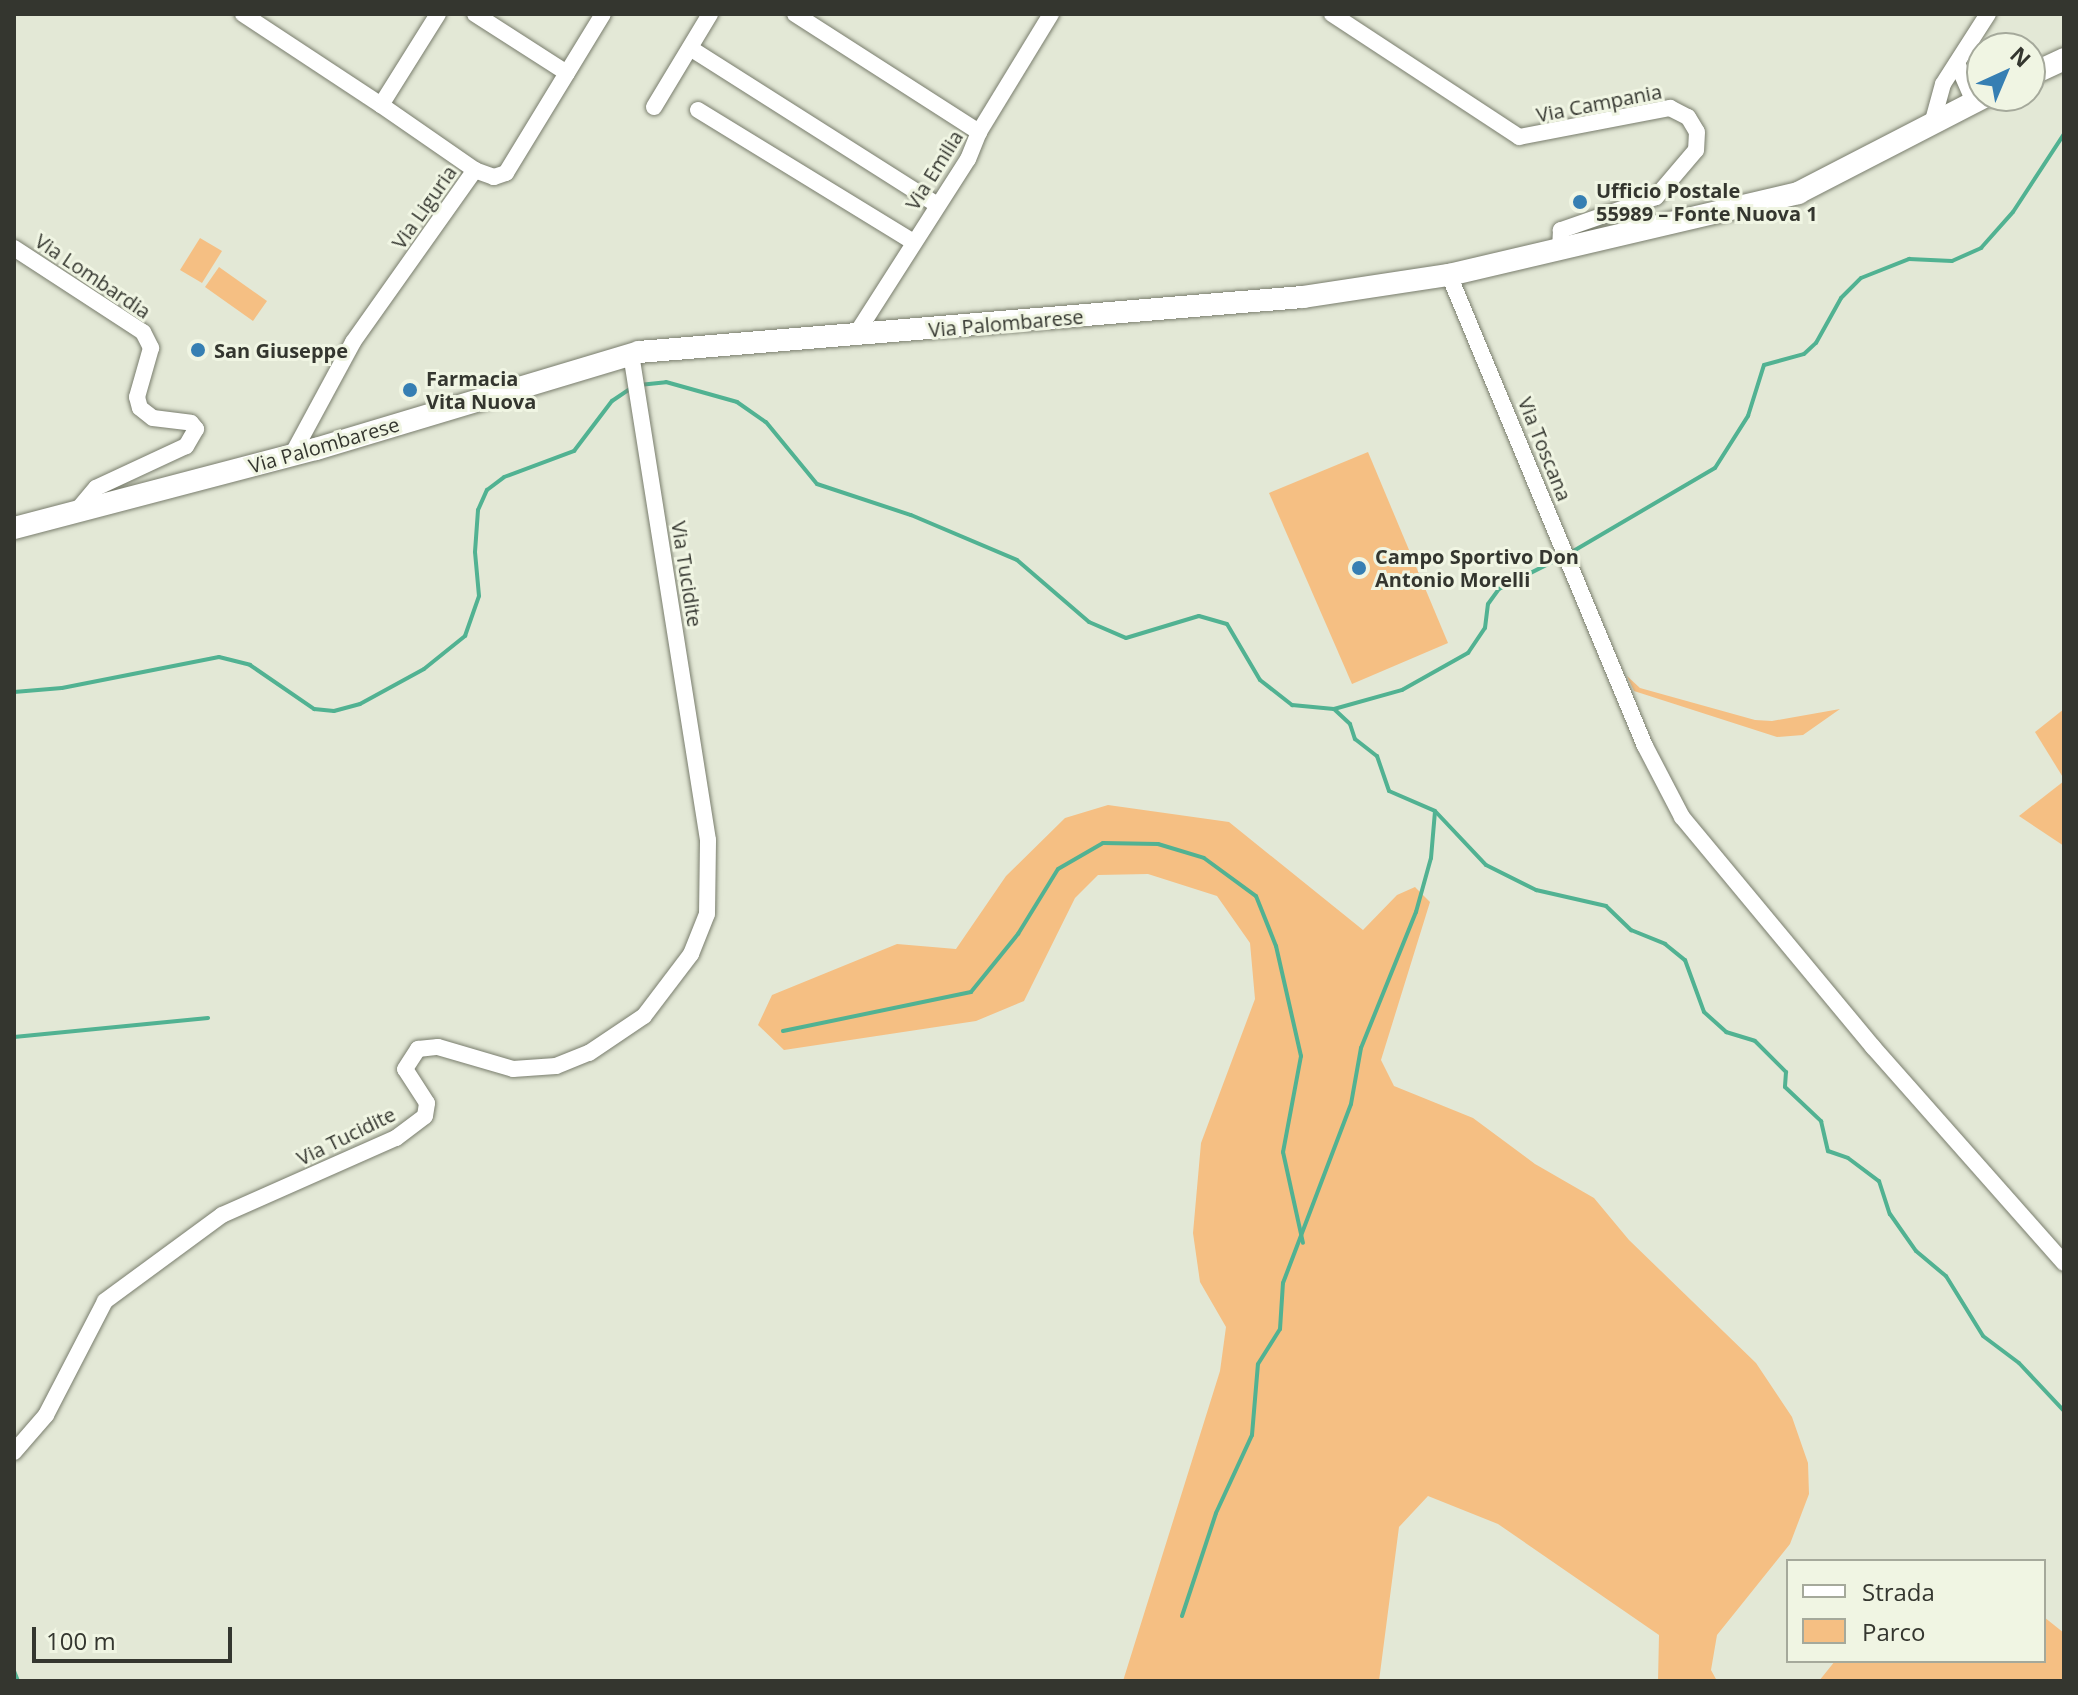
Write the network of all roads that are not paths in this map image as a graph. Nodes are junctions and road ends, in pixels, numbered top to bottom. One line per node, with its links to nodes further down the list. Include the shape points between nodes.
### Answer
1 (243, 14): 14 (street, Via Liguria)
2 (475, 14): 12 (street)
3 (603, 14): 12 (street)
4 (710, 14): 10 (street)
5 (795, 14): 19 (street, Via Emilia)
6 (1051, 14): 19 (street)
7 (1332, 14): 24 (street, Via Campania, via 1519,137 1670,108 1688,117 1697,132 1696,150 1656,197 1561,230)
8 (1988, 14): 11 (street)
9 (436, 15): 14 (street)
10 (690, 48): 16 (street); 21 (street)
11 (1957, 63): 13 (street); 18 (street, via 1940,91)
12 (567, 73): 20 (street, via 506,173 494,177)
13 (1966, 77)
14 (381, 105): 20 (street, Via Liguria)
15 (1966, 106): 18 (main road, Via Palombarese)
16 (654, 107)
17 (698, 110): 22 (street)
18 (1932, 124): 24 (main road, Via Palombarese, via 1798,193)
19 (979, 132): 21 (street, Via Emilia, via 974,150)
20 (475, 170): 28 (street, Via Liguria, via 337,367)
21 (937, 205): 22 (street, Via Emilia)
22 (912, 241): 26 (street, Via Emilia)
23 (14, 248): 29 (street, Via Lombardia, via 143,332 151,348 137,397 140,408 153,418 191,423 196,429 186,446 90,492)
24 (1560, 250): 25 (main road, Via Palombarese)
25 (1449, 275): 26 (main road, Via Palombarese, via 1303,297); 31 (street, Via Toscana, via 1605,638 1645,746 1699,841)
26 (856, 334): 27 (main road, Via Palombarese)
27 (633, 363): 28 (main road, Via Palombarese); 32 (street, Via Tucidite, via 708,840 707,914 691,954 644,1016 589,1053 556,1066 513,1069 438,1047 418,1049 405,1069 427,1103 425,1116 396,1138 222,1215 105,1301 46,1415)
28 (292, 455): 29 (main road, Via Palombarese)
29 (76, 512): 30 (main road, Via Palombarese)
30 (14, 528)
31 (2064, 1263)
32 (14, 1452)

